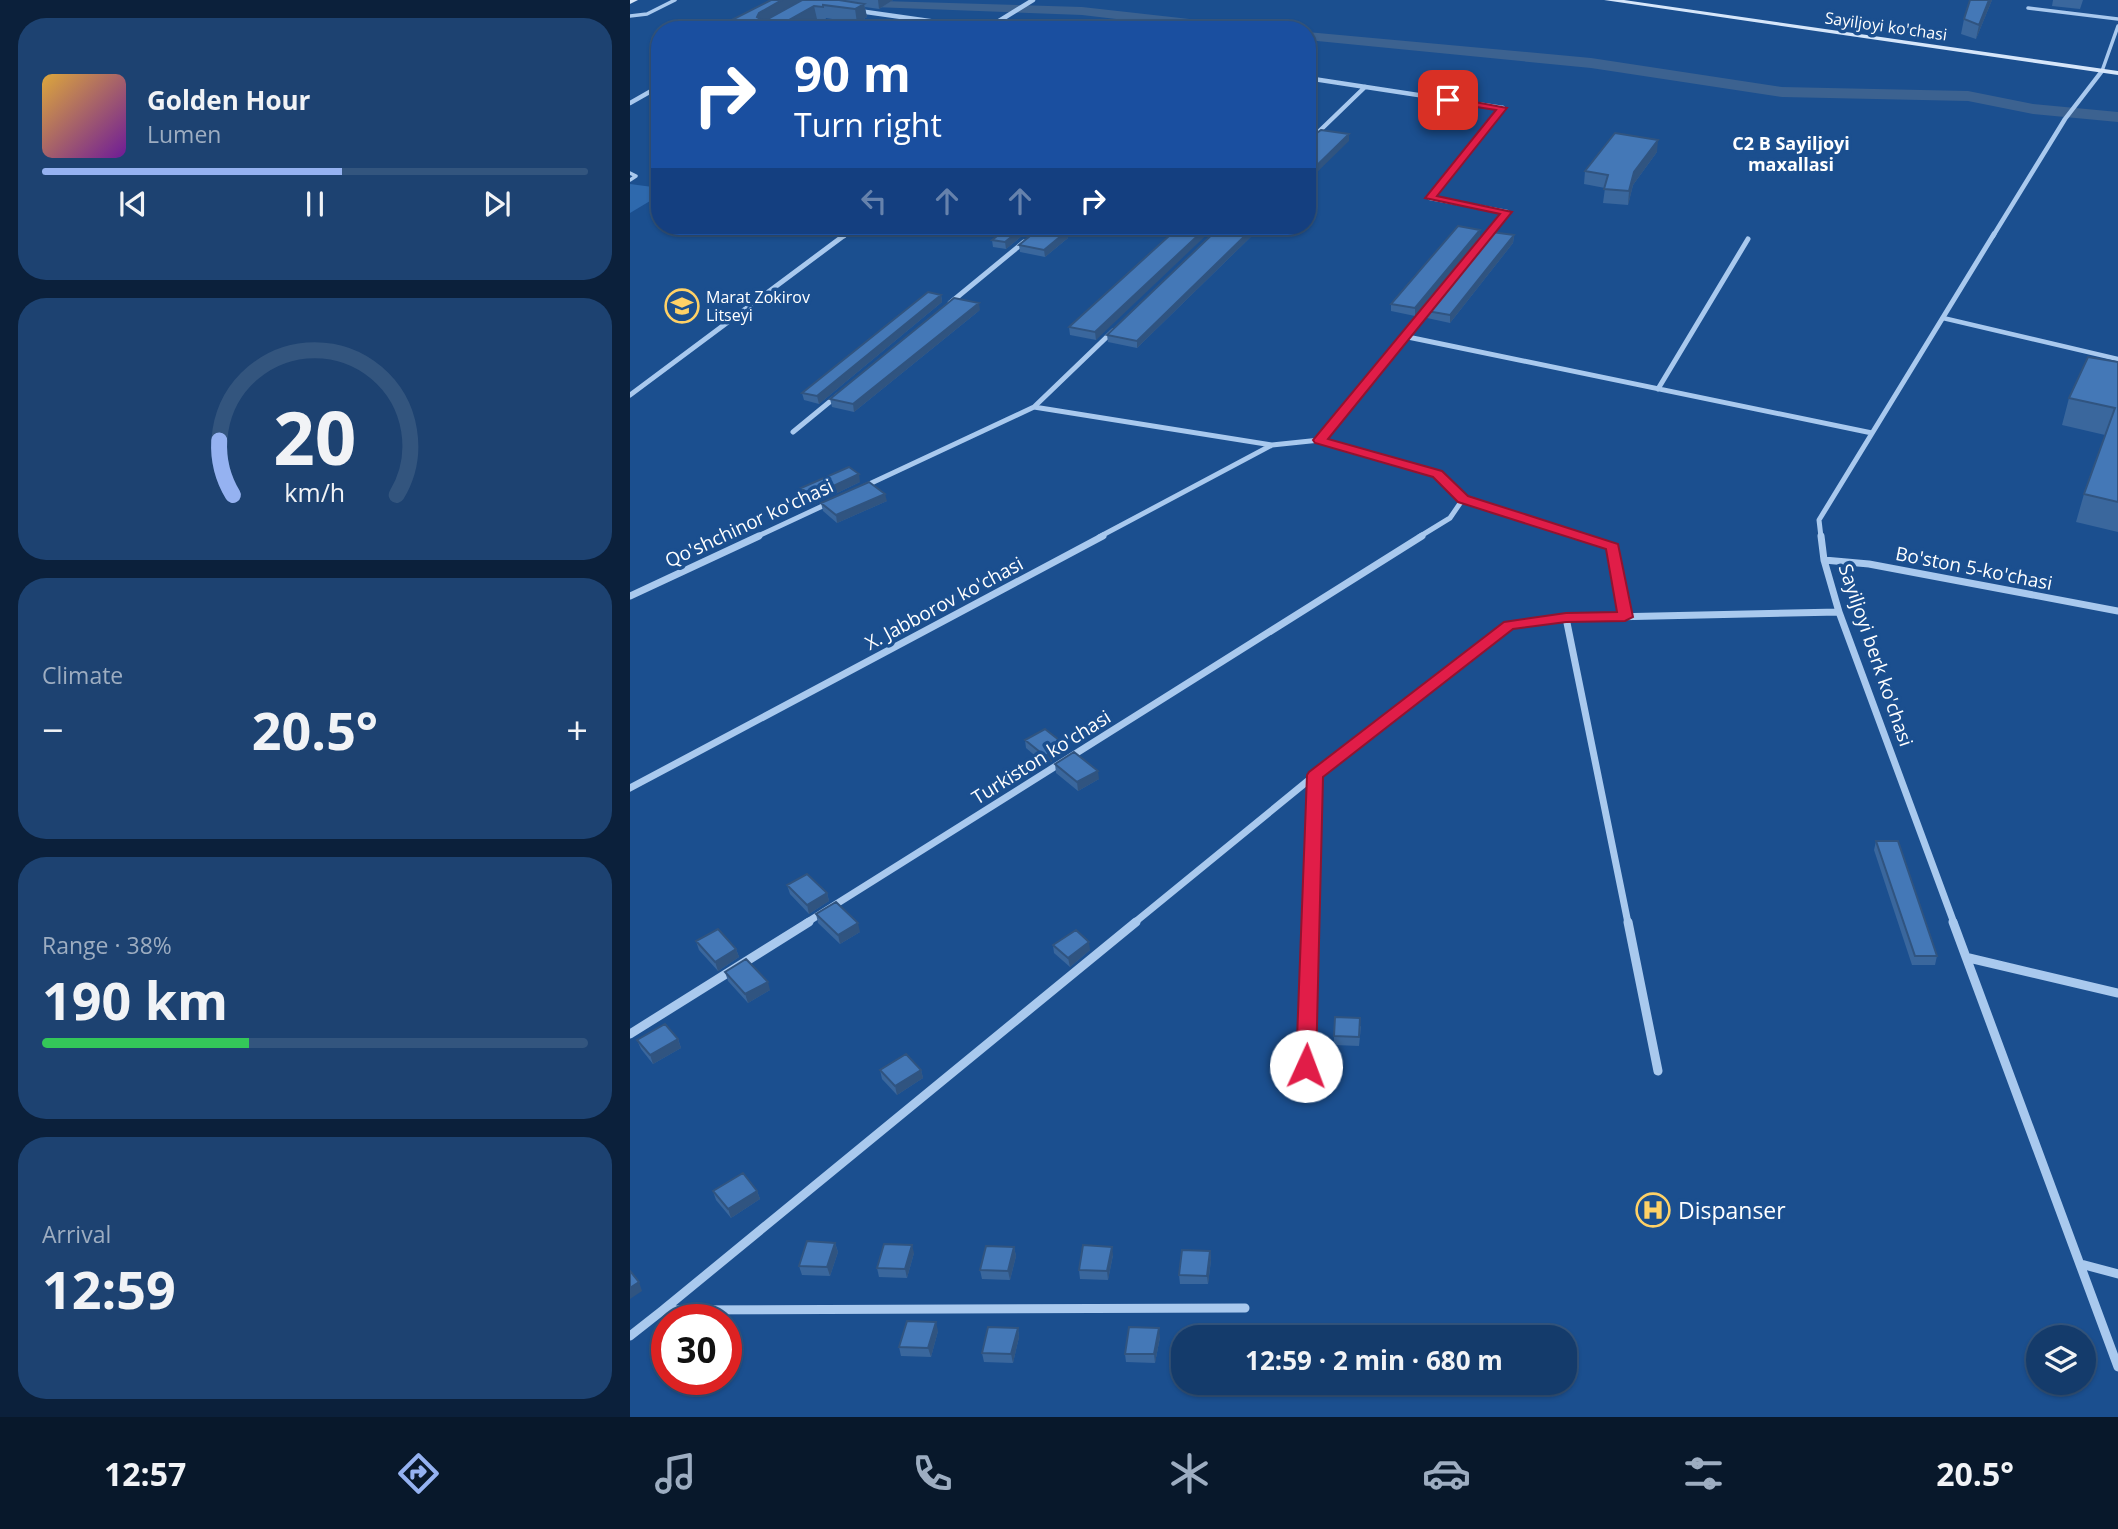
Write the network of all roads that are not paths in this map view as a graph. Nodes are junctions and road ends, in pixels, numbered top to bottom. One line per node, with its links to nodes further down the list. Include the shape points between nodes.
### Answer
1 (675, 0): 6 (lane, via 647,14)
2 (1032, 0): 9 (street)
3 (1608, 0): 11 (main road, Sayiljoyi ko'chasi)
4 (2028, 8): 7 (lane)
5 (852, 9): 8 (street)
6 (630, 16)
7 (2118, 19)
8 (932, 21)
9 (999, 21)
10 (2118, 26): 11 (lane, Sayiljoyi berk ko'chasi)
11 (2102, 71): 12 (main road, Sayiljoyi ko'chasi); 24 (street, Sayiljoyi berk ko'chasi, via 2065,119)
12 (2118, 73)
13 (1316, 79): 14 (street)
14 (1365, 87): 17 (street); 26 (street, via 1503,108 1430,198 1507,212)
15 (651, 91): 16 (street)
16 (630, 103)
17 (1316, 134)
18 (630, 173): 19 (lane, via 636,176)
19 (630, 180)
20 (845, 235): 30 (street)
21 (1032, 235): 23 (street)
22 (1748, 239): 29 (street)
23 (939, 312)
24 (1943, 318): 27 (lane); 33 (street, Sayiljoyi berk ko'chasi)
25 (1123, 321): 31 (street, Qo'shchinor ko'chasi)
26 (1403, 336): 29 (street); 34 (street)
27 (2118, 359)
28 (846, 389): 32 (street)
29 (1658, 389): 33 (street)
30 (630, 395)
31 (1034, 407): 35 (street); 36 (street, Qo'shchinor ko'chasi)
32 (793, 432)
33 (1872, 433): 39 (street, Sayiljoyi berk ko'chasi, via 1819,520)
34 (1320, 440): 35 (street); 37 (street, via 1437,474)
35 (1272, 445): 46 (street, X. Jabborov ko'chasi)
36 (857, 490)
37 (1463, 499): 43 (street, via 1613,547); 49 (street, Turkiston ko'chasi, via 1450,518)
38 (832, 502): 40 (street, Qo'shchinor ko'chasi)
39 (1824, 560): 41 (street, Bo'ston 5-ko'chasi, via 1869,564); 42 (street, Sayiljoyi berk ko'chasi)
40 (630, 596)
41 (2118, 611)
42 (1839, 612): 43 (street); 47 (street, Sayiljoyi berk ko'chasi)
43 (1625, 617): 44 (street)
44 (1566, 618): 45 (street, via 1509,625); 51 (street)
45 (1315, 775): 50 (street); 54 (street)
46 (630, 788)
47 (1969, 958): 48 (street); 52 (street, Sayiljoyi berk ko'chasi)
48 (2118, 993)
49 (630, 1034)
50 (1306, 1066)
51 (1658, 1071)
52 (2081, 1264): 53 (street); 59 (street, Sayiljoyi berk ko'chasi)
53 (2118, 1274)
54 (670, 1304)
55 (1245, 1308): 56 (street)
56 (742, 1310)
57 (651, 1319): 58 (street)
58 (630, 1336)
59 (2118, 1367)

